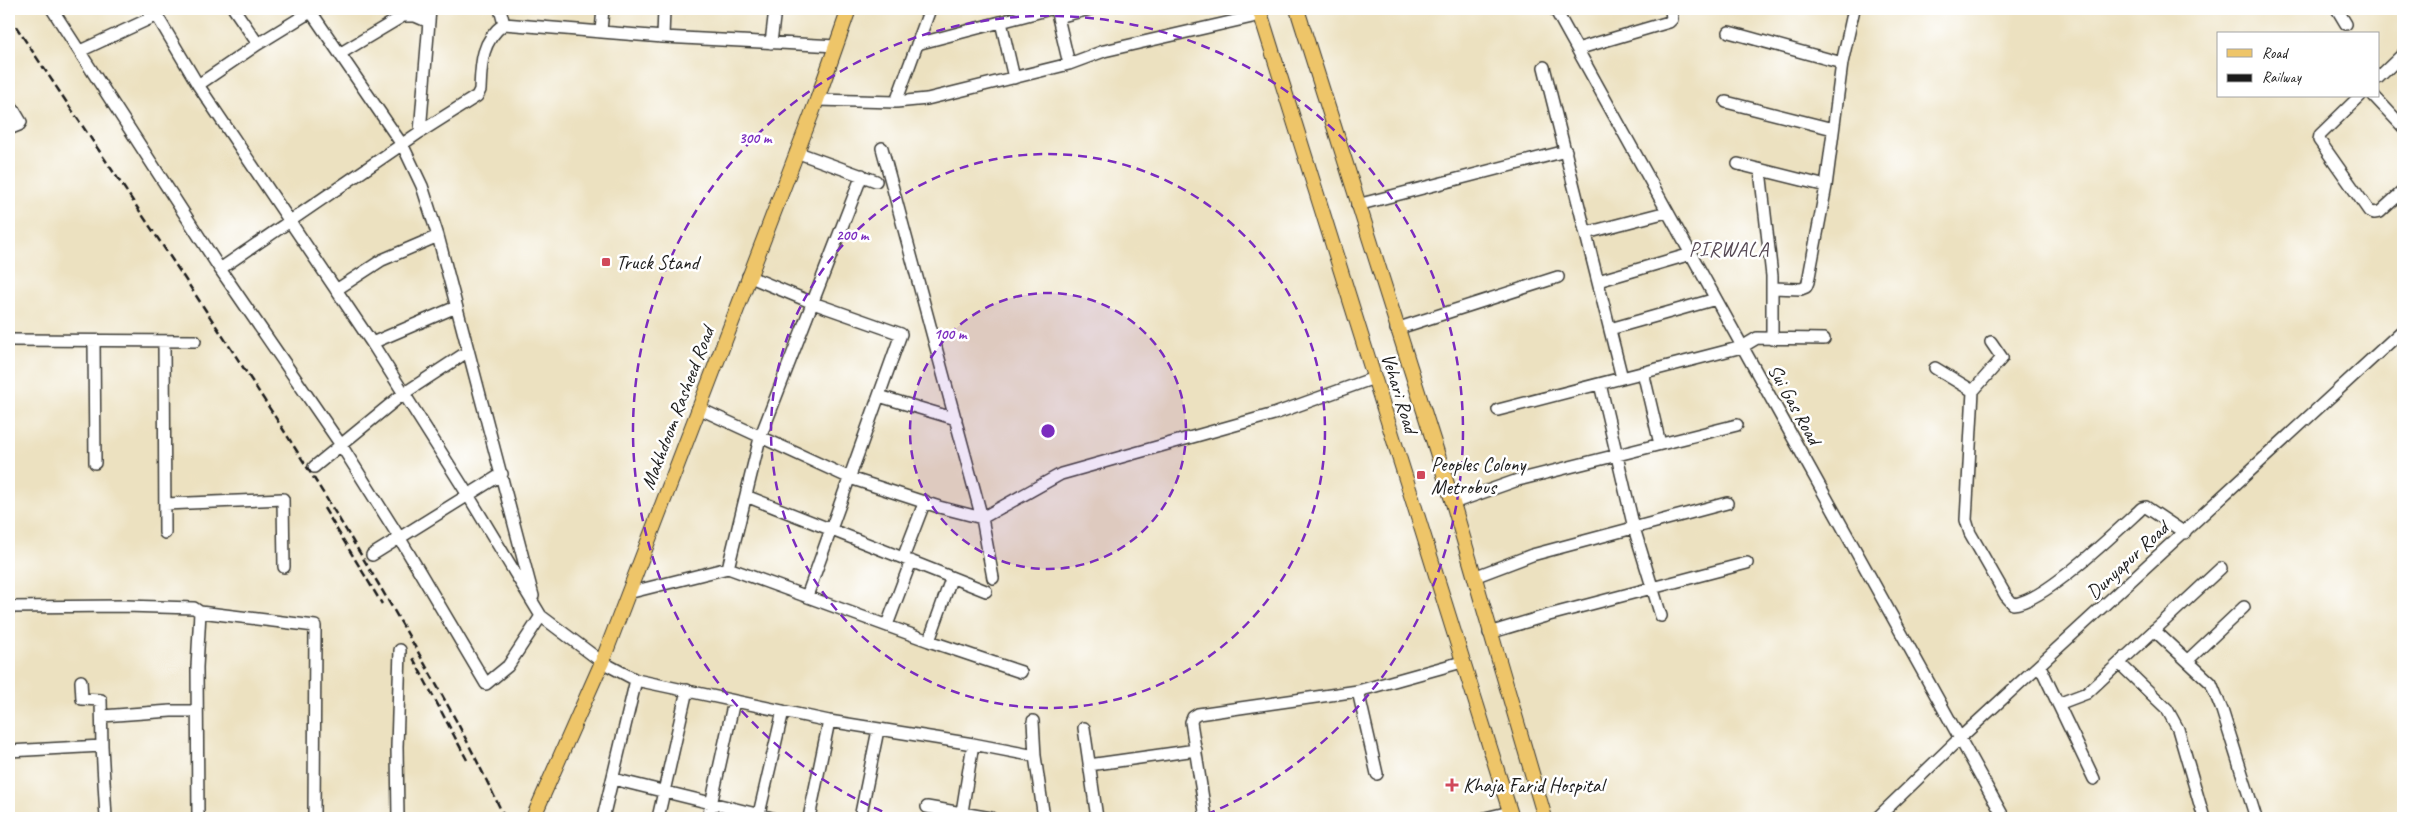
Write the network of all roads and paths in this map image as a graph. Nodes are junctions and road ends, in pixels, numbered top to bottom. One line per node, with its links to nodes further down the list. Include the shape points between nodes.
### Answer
1 (52, 9): 34 (street)
2 (152, 9): 34 (street, via 149,19); 42 (street)
3 (234, 9): 30 (street)
4 (430, 9): 22 (street)
5 (500, 9): 24 (street)
6 (603, 9): 26 (street)
7 (664, 9): 28 (street)
8 (762, 9): 9 (street)
9 (774, 9): 29 (street)
10 (849, 9): 32 (main road, Makhdoom Rasheed Road)
11 (930, 9): 31 (street)
12 (1090, 9): 19 (street)
13 (1297, 9): 63 (main road, Vehari Road)
14 (1555, 9): 33 (street, Sui Gas Road)
15 (1671, 9): 33 (street, via 1672,19 1669,22)
16 (1854, 9): 37 (street)
17 (2337, 9): 25 (street)
18 (312, 10): 30 (street); 35 (street)
19 (1055, 11): 20 (street); 38 (street)
20 (1028, 12): 23 (street)
21 (1260, 12): 38 (street, via 1104,51); 93 (main road, Vehari Road)
22 (428, 22): 35 (street, via 415,16 403,16); 52 (street)
23 (1001, 22): 31 (street); 41 (street)
24 (504, 24): 26 (street); 52 (street, via 495,30 485,46 478,96)
25 (2346, 24)
26 (601, 31): 28 (street)
27 (1729, 32): 37 (street)
28 (662, 37): 29 (street)
29 (771, 42): 32 (street)
30 (258, 44): 42 (street)
31 (917, 44): 47 (street)
32 (836, 46): 45 (main road, Makhdoom Rasheed Road)
33 (1577, 49): 64 (street, Sui Gas Road)
34 (80, 50): 69 (street)
35 (341, 53): 53 (street)
36 (2403, 54): 40 (street)
37 (1842, 63): 51 (street)
38 (1069, 64): 41 (street)
39 (1544, 67): 55 (street)
40 (2380, 76)
41 (1014, 78): 47 (street, via 927,99)
42 (198, 85): 65 (street)
43 (2358, 98): 62 (street, via 2320,135 2319,140 2369,211 2380,212)
44 (2376, 98): 49 (street)
45 (817, 100): 47 (street); 56 (main road, Makhdoom Rasheed Road)
46 (9, 102): 50 (street, via 20,122)
47 (896, 102)
48 (1726, 102): 51 (street)
49 (2403, 127)
50 (9, 129)
51 (1833, 129): 61 (street)
52 (420, 132): 53 (street)
53 (402, 146): 65 (street); 67 (street, via 422,186)
54 (882, 148): 101 (street)
55 (1566, 151): 63 (street); 66 (street)
56 (796, 152): 59 (street); 70 (main road, Makhdoom Rasheed Road)
57 (1738, 164): 58 (street)
58 (1760, 170): 61 (street); 73 (street)
59 (862, 176): 60 (street); 76 (street)
60 (876, 181)
61 (1826, 186): 73 (street, via 1806,287)
62 (2403, 191)
63 (1357, 204): 78 (main road, Vehari Road)
64 (1667, 212): 66 (street); 68 (street, Sui Gas Road)
65 (290, 222): 69 (street); 74 (street)
66 (1586, 233): 72 (street)
67 (438, 236): 74 (street, via 382,260); 77 (street)
68 (1691, 254): 72 (street); 75 (street, Sui Gas Road)
69 (220, 269): 105 (street)
70 (748, 276): 76 (street); 99 (main road, Makhdoom Rasheed Road)
71 (1558, 277): 78 (street)
72 (1598, 281): 79 (street)
73 (1772, 288): 81 (street)
74 (336, 290): 88 (street)
75 (1716, 300): 79 (street); 89 (street, Sui Gas Road)
76 (814, 302): 98 (street, via 901,334); 103 (street)
77 (456, 307): 88 (street); 90 (street)
78 (1396, 329): 114 (main road, Vehari Road)
79 (1610, 329): 94 (street)
80 (2403, 330): 120 (street, Dunyapur Road)
81 (1772, 338): 82 (street); 89 (street, via 1757,338)
82 (1824, 338)
83 (9, 340): 85 (street)
84 (164, 340): 85 (street); 86 (street); 116 (street)
85 (94, 341): 107 (street)
86 (195, 341)
87 (1991, 342): 96 (street, via 2001,354 2001,360)
88 (372, 343): 97 (street)
89 (1742, 347): 92 (street); 165 (street, Sui Gas Road)
90 (467, 352): 97 (street); 109 (street)
91 (1935, 368): 96 (street)
92 (1643, 372): 94 (street); 104 (street)
93 (1374, 378): 117 (street, via 1274,414 1061,474); 148 (main road, Vehari Road)
94 (1622, 378): 95 (street)
95 (1600, 384): 100 (street); 106 (street)
96 (1973, 391): 120 (street, via 1966,520 1970,533 2013,604 2020,604 2055,584 2142,508 2146,507)
97 (403, 394): 105 (street); 111 (street)
98 (879, 396): 101 (street); 110 (street)
99 (698, 408): 103 (street); 134 (main road, Makhdoom Rasheed Road)
100 (1498, 410)
101 (956, 420): 117 (street)
102 (1737, 425): 104 (street)
103 (760, 438): 110 (street); 112 (street)
104 (1660, 444): 106 (street)
105 (341, 445): 108 (street); 122 (street)
106 (1616, 455): 114 (street, via 1518,480); 119 (street)
107 (95, 463)
108 (314, 466)
109 (502, 474): 111 (street); 139 (street)
110 (850, 478): 113 (street); 118 (street)
111 (468, 495): 122 (street); 139 (street)
112 (746, 496): 118 (street); 127 (street)
113 (925, 501): 117 (street); 124 (street)
114 (1453, 503): 129 (main road, Vehari Road)
115 (1727, 503): 119 (street)
116 (165, 504): 121 (street); 126 (street, via 283,499)
117 (982, 518): 130 (street)
118 (831, 528): 124 (street); 135 (street)
119 (1634, 528): 129 (street, via 1532,555); 132 (street)
120 (2185, 532): 150 (street, Dunyapur Road)
121 (165, 533)
122 (400, 537): 123 (street); 139 (street, via 486,684 508,666)
123 (372, 555)
124 (907, 559): 131 (street); 141 (street)
125 (1747, 563): 132 (street)
126 (284, 567)
127 (728, 568): 134 (street); 135 (street)
128 (2221, 568): 142 (street)
129 (1474, 577): 143 (main road, Vehari Road)
130 (993, 578)
131 (952, 579): 133 (street); 144 (street)
132 (1652, 588): 140 (street); 143 (street)
133 (986, 591)
134 (628, 593): 147 (main road, Makhdoom Rasheed Road)
135 (807, 596): 141 (street)
136 (9, 607): 138 (street, via 126,606 194,608)
137 (2244, 607): 146 (street)
138 (200, 612): 159 (street); 183 (street, via 315,626)
139 (539, 612): 147 (street)
140 (1661, 616)
141 (887, 625): 144 (street)
142 (2154, 630): 146 (street); 149 (street)
143 (1489, 633): 197 (main road, Vehari Road)
144 (929, 641): 151 (street)
145 (400, 650): 184 (street)
146 (2188, 660): 201 (street, via 2211,684)
147 (602, 662): 152 (street); 185 (main road, Makhdoom Rasheed Road)
148 (1462, 662): 155 (street); 178 (main road, Vehari Road)
149 (2119, 663): 157 (street, via 2087,693); 200 (street, via 2167,709 2178,729)
150 (2040, 666): 157 (street); 165 (street, Dunyapur Road)
151 (1022, 672)
152 (636, 680): 154 (street); 173 (street)
153 (81, 681): 160 (street, via 82,699 101,700)
154 (687, 690): 156 (street); 175 (street)
155 (1358, 690): 168 (street, via 1198,714 1191,722); 172 (street)
156 (734, 701): 158 (street); 176 (street)
157 (2058, 704): 174 (street)
158 (783, 711): 161 (street); 180 (street)
159 (197, 712): 160 (street); 182 (street)
160 (102, 716): 167 (street)
161 (829, 721): 164 (street); 190 (street)
162 (1033, 721): 170 (street)
163 (1084, 728): 171 (street)
164 (878, 730): 166 (street); 191 (street)
165 (1960, 738): 198 (street, Dunyapur Road); 199 (street, Sui Gas Road)
166 (973, 744): 170 (street); 179 (street)
167 (102, 746): 169 (street); 181 (street)
168 (1196, 750): 171 (street); 195 (street)
169 (9, 751)
170 (1035, 756): 193 (street)
171 (1088, 765): 194 (street)
172 (1377, 774)
173 (614, 779): 175 (street); 186 (street)
174 (2094, 779)
175 (664, 793): 176 (street); 187 (street)
176 (712, 803): 180 (street); 188 (street)
177 (927, 807): 179 (street)
178 (1511, 815): 196 (street)
179 (961, 816): 192 (street)
180 (758, 817): 189 (street)
181 (106, 818)
182 (198, 818)
183 (314, 818)
184 (398, 818)
185 (533, 818)
186 (603, 818)
187 (658, 818)
188 (708, 818)
189 (772, 818)
190 (809, 818)
191 (860, 818)
192 (991, 818)
193 (1044, 818)
194 (1097, 818)
195 (1206, 818)
196 (1485, 818)
197 (1545, 818)
198 (1877, 818)
199 (2004, 818)
200 (2204, 818)
201 (2256, 818)

